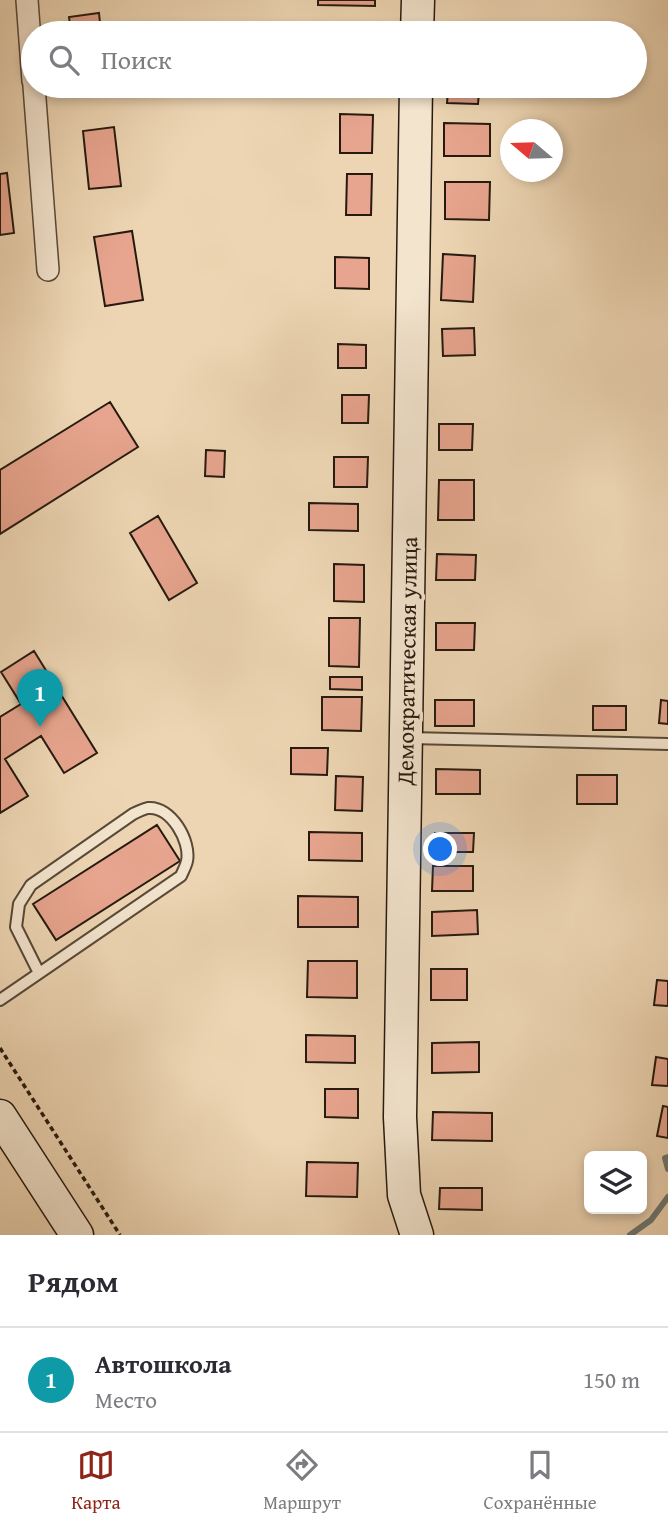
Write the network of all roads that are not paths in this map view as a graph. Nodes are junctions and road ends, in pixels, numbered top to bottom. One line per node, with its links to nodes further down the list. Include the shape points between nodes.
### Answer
1 (27, 0): 3 (street)
2 (418, 0): 4 (street)
3 (29, 21)
4 (417, 21)
5 (34, 98): 7 (street)
6 (416, 98): 8 (street, Демократическая улица)
7 (48, 270)
8 (406, 738): 9 (lane); 14 (street, Демократическая улица, via 400,1117 404,1195)
9 (668, 744)
10 (39, 973): 10 (lane, via 181,876 187,845 164,812 150,808 133,814 31,885 19,904 16,927); 11 (lane)
11 (0, 1000)
12 (2, 1125): 13 (street)
13 (78, 1235)
14 (417, 1235)

